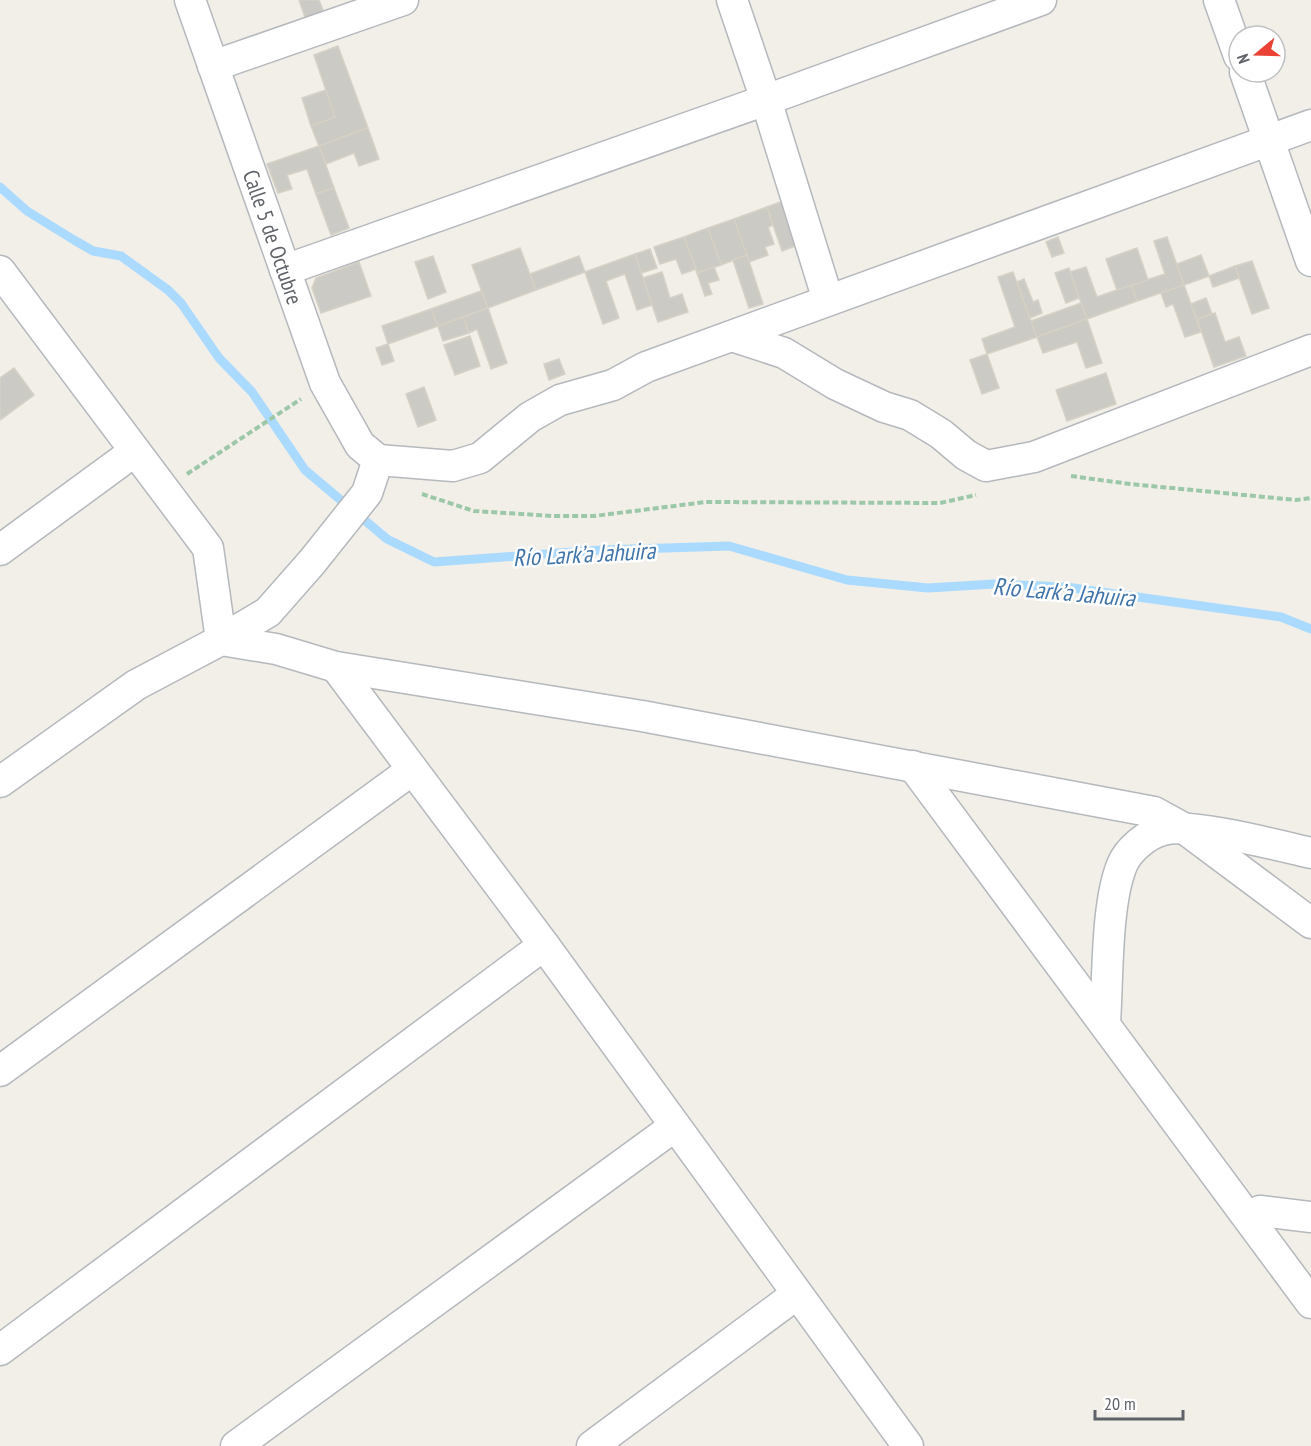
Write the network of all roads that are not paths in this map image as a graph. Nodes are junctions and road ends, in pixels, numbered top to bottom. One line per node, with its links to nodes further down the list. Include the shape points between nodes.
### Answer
1 (190, 0): 7 (street, Calle 5 de Octubre)
2 (403, 0): 7 (street)
3 (732, 0): 9 (street)
4 (1041, 0): 9 (street)
5 (1219, 0): 6 (street)
6 (1228, 24)
7 (213, 66): 13 (street, Calle 5 de Octubre)
8 (1249, 84): 11 (street)
9 (766, 100): 13 (street); 15 (street)
10 (1311, 125): 11 (street)
11 (1269, 140): 12 (street); 15 (street)
12 (1311, 261)
13 (285, 270): 19 (street, Calle 5 de Octubre, via 332,400 360,445)
14 (2, 280): 18 (street)
15 (828, 300): 16 (street)
16 (732, 336): 17 (street, via 784,353 835,384 910,415 986,466 1034,457); 19 (street, via 646,367 613,385 560,400 530,417 480,458 453,466)
17 (1311, 350)
18 (135, 451): 20 (street); 21 (street, via 208,548)
19 (378, 460): 21 (street, via 367,493 312,562 268,612)
20 (0, 550)
21 (221, 640): 22 (street, via 276,649); 25 (street, via 136,685)
22 (336, 667): 23 (street, via 642,716); 24 (street)
23 (913, 766): 26 (street, via 1154,812); 30 (street)
24 (412, 770): 29 (street); 31 (street)
25 (0, 782)
26 (1185, 829): 27 (street); 28 (street); 30 (street, via 1163,829 1141,841 1123,862 1114,892)
27 (1311, 853)
28 (1311, 923)
29 (544, 945): 32 (street); 37 (street)
30 (1105, 1023): 33 (street)
31 (0, 1071)
32 (675, 1126): 35 (street); 38 (street)
33 (1249, 1216): 34 (street, via 1260,1211); 36 (street)
34 (1311, 1217)
35 (797, 1294): 39 (street); 40 (street)
36 (1311, 1304)
37 (0, 1350)
38 (236, 1446)
39 (592, 1446)
40 (908, 1446)

